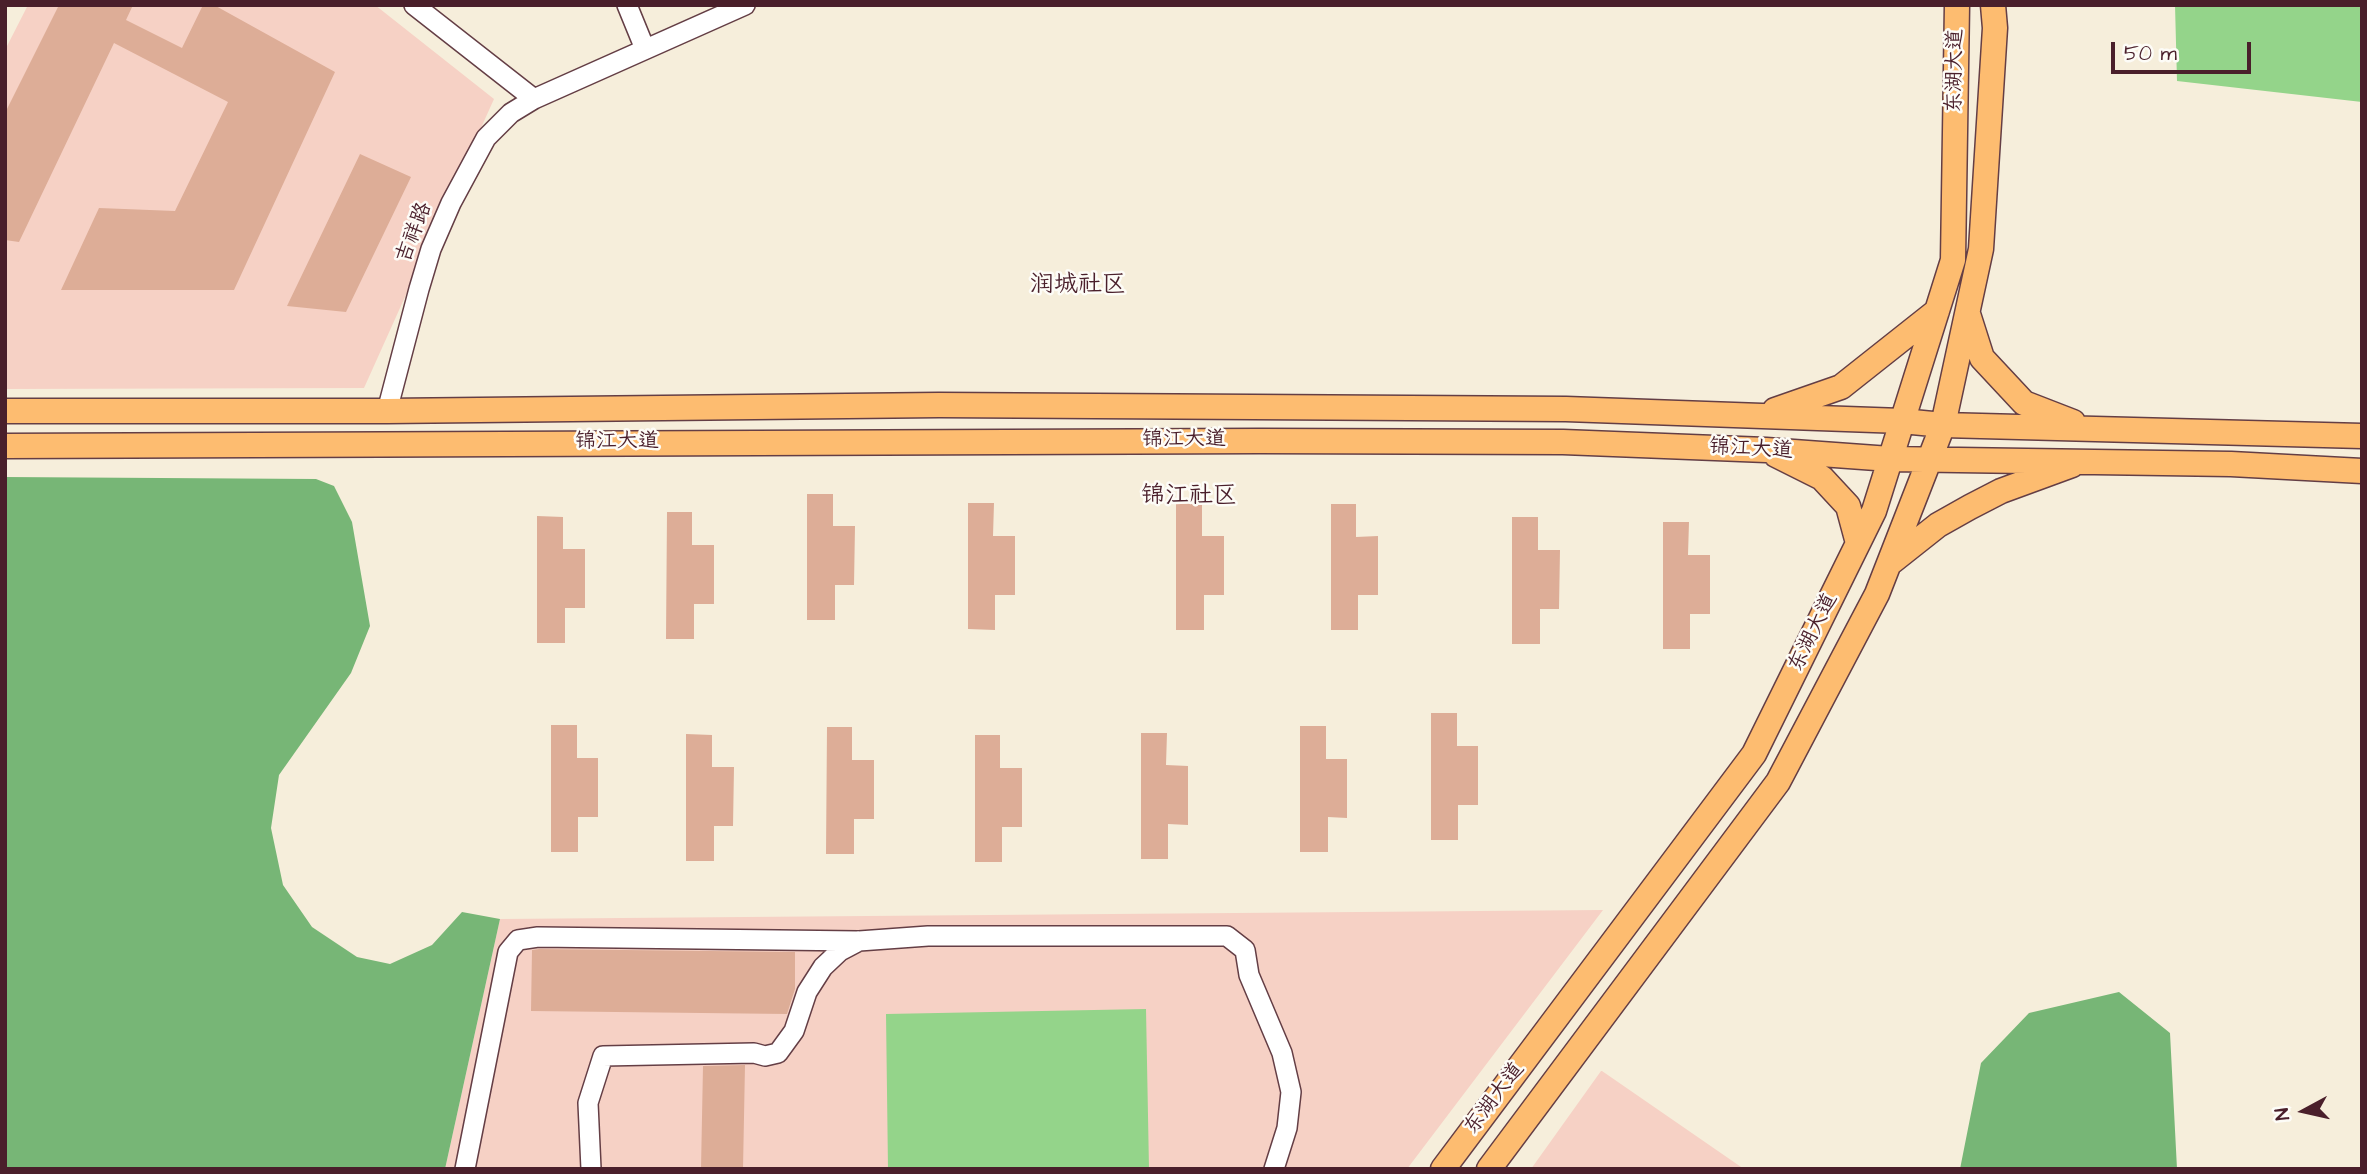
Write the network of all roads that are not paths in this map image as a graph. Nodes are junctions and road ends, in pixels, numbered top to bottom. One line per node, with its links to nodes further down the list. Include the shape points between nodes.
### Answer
1 (414, 5): 7 (street)
2 (627, 5): 6 (street)
3 (745, 5): 6 (street, 吉祥路)
4 (1957, 5): 8 (main road, 东湖大道, via 1953,260)
5 (1993, 5): 9 (main road, 东湖大道, via 1981,249)
6 (645, 49): 7 (street, 吉祥路)
7 (534, 99): 11 (street, 吉祥路, via 511,113 486,138 451,203 431,249)
8 (1937, 311): 12 (main road, via 1841,387); 13 (main road, 东湖大道)
9 (1968, 313): 14 (main road, 东湖大道); 15 (main road, via 1982,358 2024,403)
10 (5, 411): 11 (main road, 锦江大道)
11 (387, 411): 12 (main road, 锦江大道, via 967,405)
12 (1760, 415): 13 (main road, 锦江大道)
13 (1902, 421): 14 (main road, 锦江大道); 19 (main road, 东湖大道)
14 (1944, 425): 15 (main road, 锦江大道); 20 (main road, 东湖大道)
15 (2090, 429): 16 (main road, 锦江大道)
16 (2362, 436)
17 (5, 446): 18 (main road, 锦江大道, via 1273,441 1563,442)
18 (1766, 450): 19 (main road, 锦江大道); 23 (main road, via 1822,478 1848,506)
19 (1890, 458): 20 (main road, 锦江大道); 23 (main road, 东湖大道)
20 (1931, 458): 21 (main road, 锦江大道); 24 (main road, 东湖大道)
21 (2084, 461): 22 (main road, 锦江大道); 24 (main road, via 1970,507 1938,525)
22 (2362, 471)
23 (1858, 543): 26 (main road, 东湖大道, via 1754,754)
24 (1889, 564): 30 (main road, 东湖大道, via 1778,782)
25 (859, 941): 27 (street, via 518,940 508,952); 28 (street, via 823,967 807,992 794,1031 778,1053 603,1056 588,1103); 29 (street, via 928,936 1227,936 1245,950 1249,975 1282,1053 1290,1092 1287,1128)
26 (1447, 1168)
27 (465, 1169)
28 (591, 1169)
29 (1274, 1169)
30 (1489, 1169)

